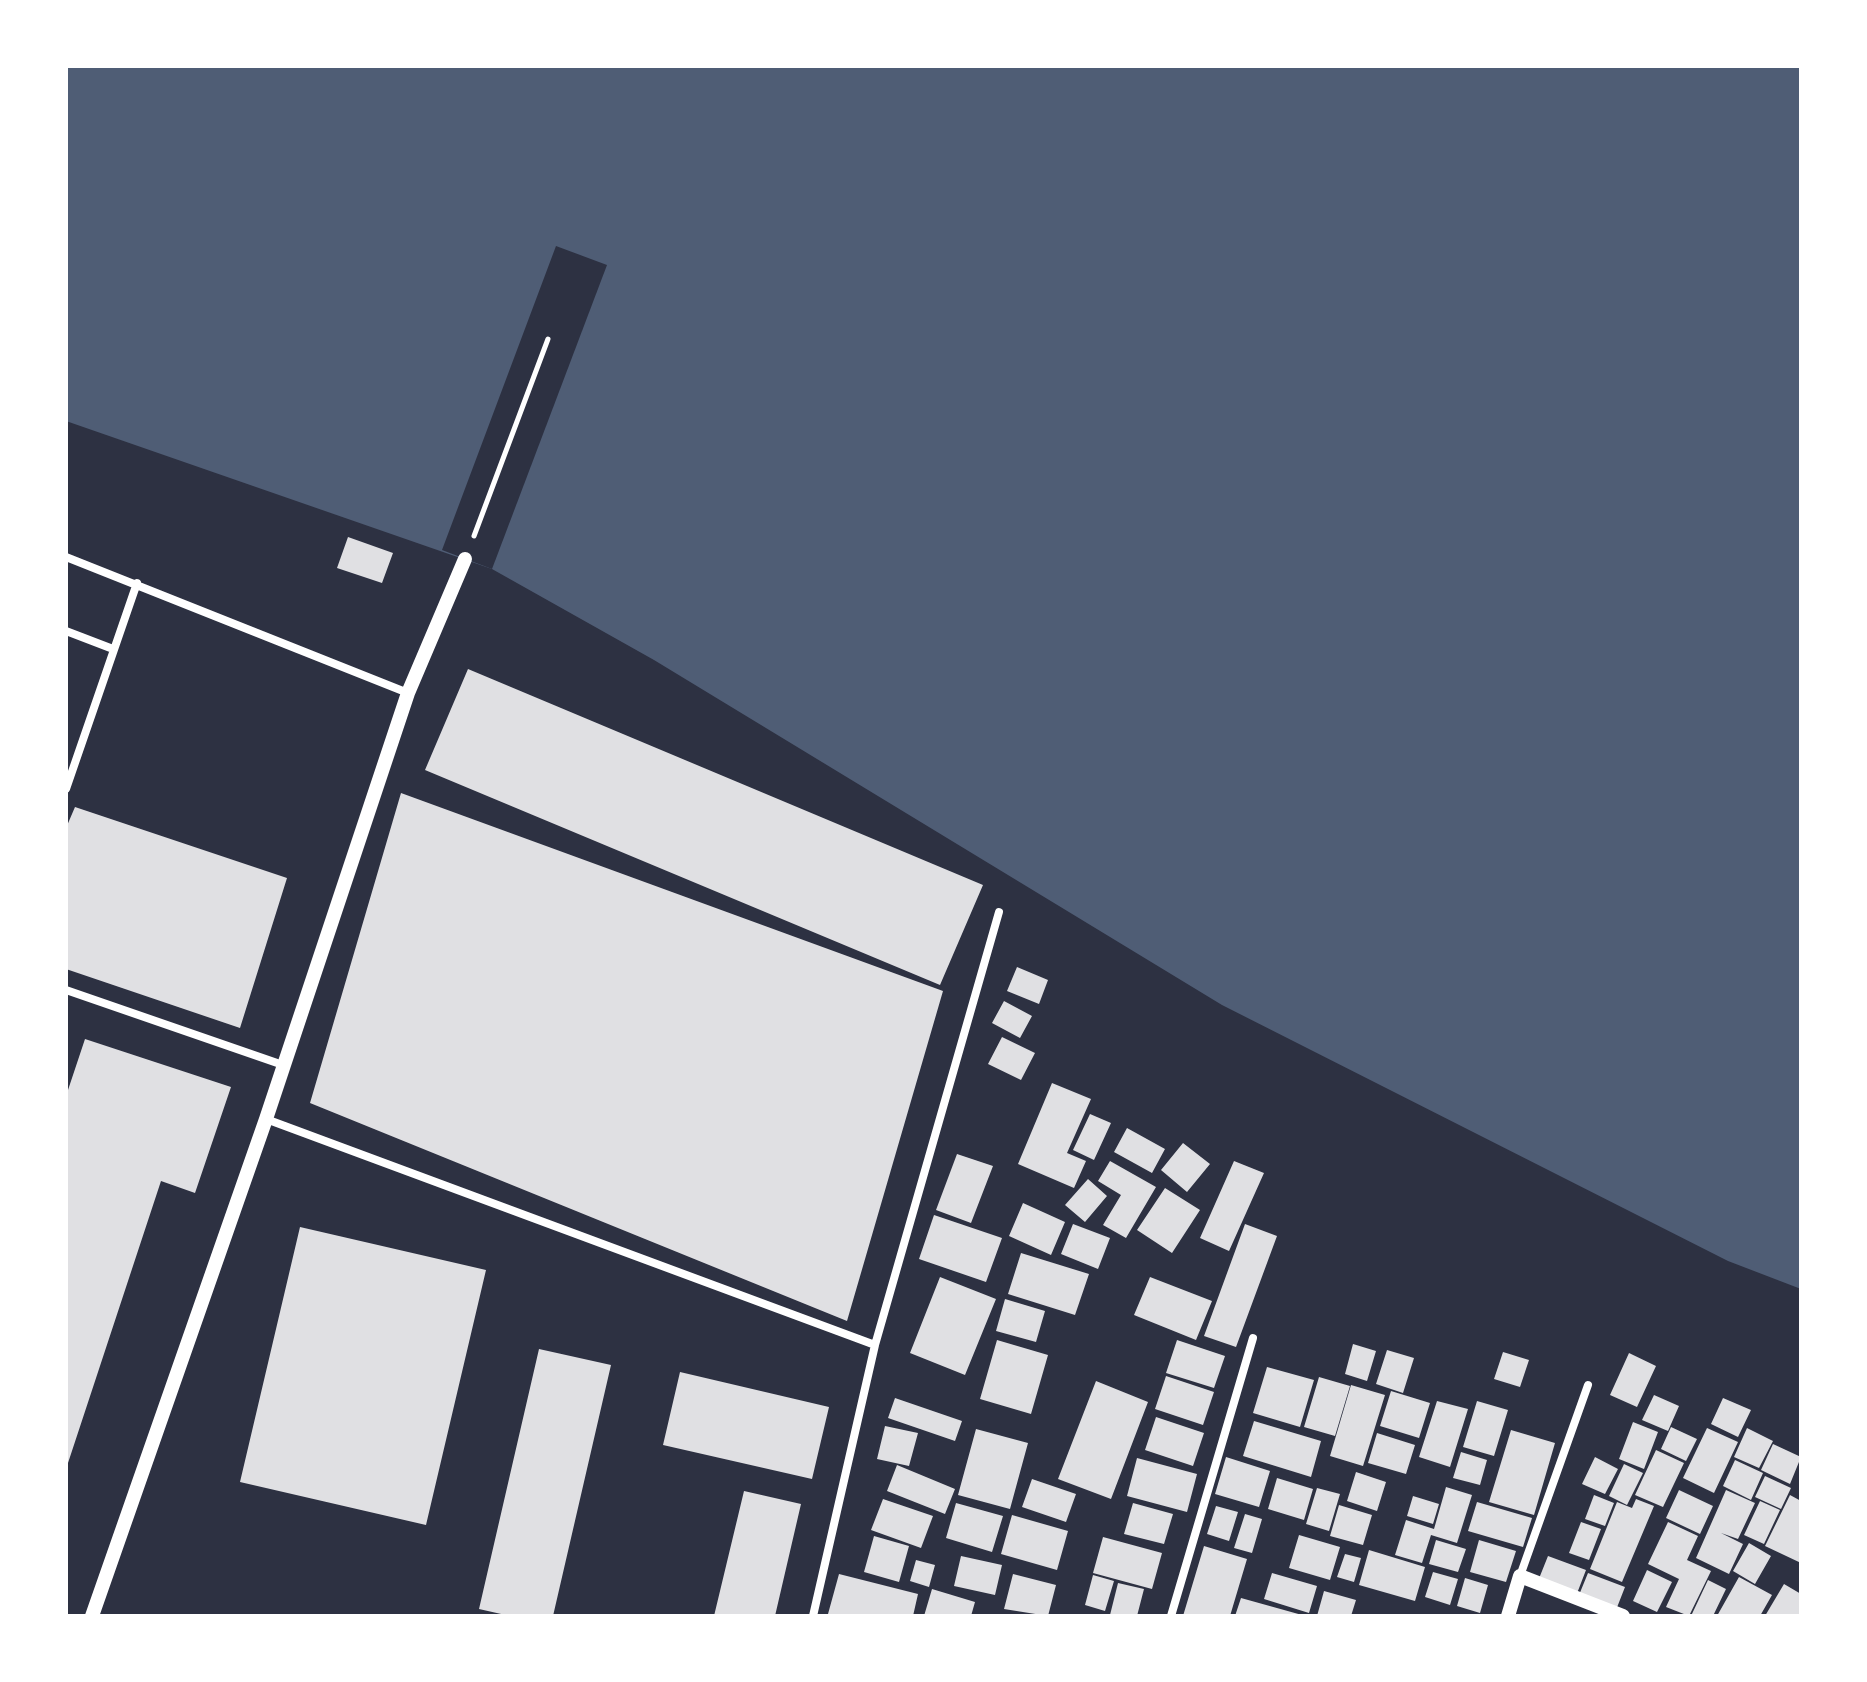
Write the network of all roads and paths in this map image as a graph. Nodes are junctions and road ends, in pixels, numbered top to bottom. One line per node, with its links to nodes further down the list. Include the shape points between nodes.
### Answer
1 (548, 339): 3 (path)
2 (66, 557): 4 (street)
3 (465, 559): 7 (street)
4 (137, 583): 6 (street); 7 (street)
5 (66, 631): 6 (street)
6 (113, 649): 8 (street)
7 (408, 693): 11 (street)
8 (66, 789)
9 (999, 912): 14 (street)
10 (66, 990): 11 (street)
11 (283, 1065): 12 (street)
12 (266, 1119): 14 (street); 17 (street)
13 (1253, 1338): 19 (street)
14 (875, 1345): 18 (street)
15 (1588, 1385): 16 (street)
16 (1520, 1576): 20 (street); 21 (street)
17 (92, 1616)
18 (813, 1616)
19 (1171, 1616)
20 (1508, 1616)
21 (1623, 1616)

